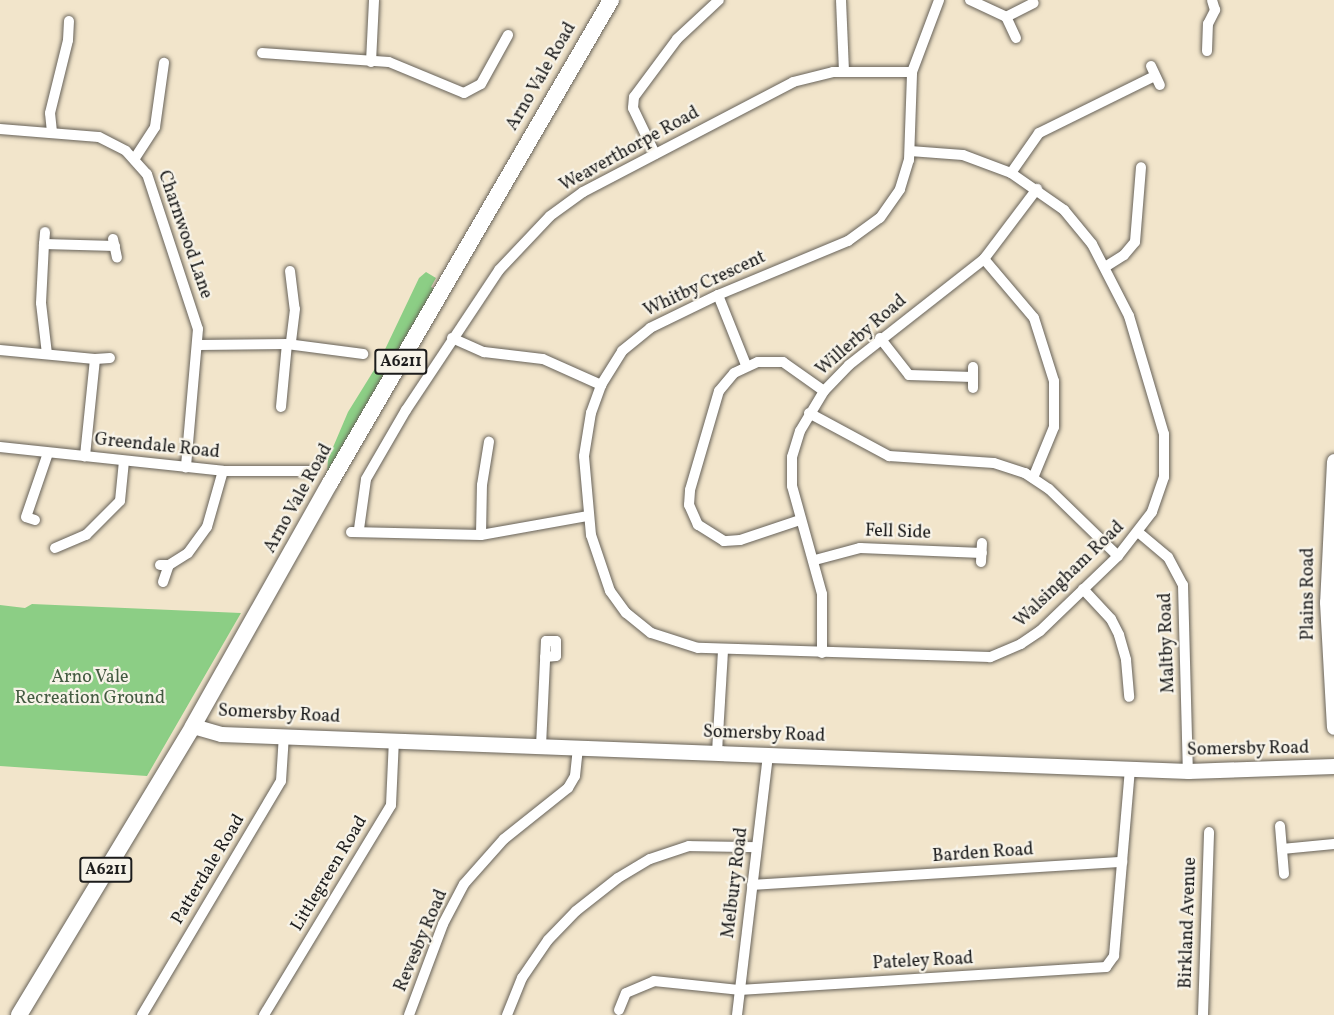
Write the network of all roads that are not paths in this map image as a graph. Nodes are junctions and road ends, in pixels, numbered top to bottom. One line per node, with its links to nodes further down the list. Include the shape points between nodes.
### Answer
1 (374, 0): 15 (street)
2 (611, 0): 77 (main road, Arno Vale Road / A6211)
3 (719, 0): 23 (street, via 677,39 634,97 633,108)
4 (841, 0): 17 (street)
5 (939, 0): 18 (street, Whitby Crescent)
6 (970, 0): 9 (street)
7 (1212, 0): 13 (street, via 1215,10 1208,24)
8 (1034, 3): 9 (street)
9 (1006, 17): 12 (street)
10 (69, 21): 21 (street, via 73,39 50,113)
11 (508, 35): 15 (street, via 481,84 464,93 407,67)
12 (1016, 38)
13 (1207, 51)
14 (262, 53): 15 (street)
15 (371, 62)
16 (165, 63): 24 (street, via 155,127)
17 (844, 71): 18 (street, Weaverthorpe Road); 23 (street, Weaverthorpe Road, via 793,82)
18 (912, 72): 22 (street, Whitby Crescent)
19 (1155, 76): 26 (street, via 1039,133)
20 (0, 129): 21 (street, Charnwood Lane)
21 (52, 132): 24 (street, Charnwood Lane, via 99,137)
22 (910, 151): 26 (street, Walsingham Road, via 963,155); 36 (street, Whitby Crescent, via 900,189 887,210 863,233)
23 (655, 154): 37 (street, Weaverthorpe Road, via 576,196 538,225 498,270)
24 (135, 158): 40 (street, Charnwood Lane, via 151,182 197,324)
25 (1144, 172): 32 (street, via 1135,242 1125,255)
26 (1011, 173): 27 (street, Walsingham Road)
27 (1038, 189): 31 (street, Willerby Road); 32 (street, Walsingham Road, via 1076,223)
28 (45, 232): 29 (street)
29 (44, 244): 30 (street); 42 (street, via 41,303)
30 (115, 248)
31 (984, 259): 38 (street, Willerby Road); 61 (street, via 1034,318 1054,381 1054,427)
32 (1105, 267): 65 (street, Walsingham Road, via 1129,316 1166,444 1161,489)
33 (290, 271): 35 (street)
34 (304, 286): 35 (street)
35 (291, 289): 39 (street, via 295,322)
36 (718, 295): 46 (street); 48 (street, Whitby Crescent, via 640,334 616,358)
37 (452, 338): 48 (street, via 484,352 543,359); 66 (street, Weaverthorpe Road, via 370,472 355,531)
38 (880, 338): 47 (street, via 909,375); 49 (street, Willerby Road)
39 (289, 344): 40 (street); 43 (street); 50 (street, via 281,403)
40 (199, 345): 58 (street, Charnwood Lane)
41 (0, 350): 42 (street)
42 (46, 354): 45 (street)
43 (363, 354)
44 (110, 358): 45 (street)
45 (95, 359): 55 (street)
46 (746, 365): 49 (street, via 783,362); 64 (street, via 728,378 720,391 692,482 691,513 702,530 729,541)
47 (973, 377)
48 (601, 385): 62 (street, Whitby Crescent, via 585,447)
49 (824, 391): 51 (street, Willerby Road)
50 (294, 399)
51 (809, 413): 61 (street, via 889,456 994,463); 64 (street, Willerby Road, via 791,467)
52 (0, 448): 54 (street, Greendale Road)
53 (500, 449): 66 (street, via 488,445)
54 (48, 453): 55 (street, Greendale Road); 63 (street, via 26,518)
55 (84, 456): 56 (street, Greendale Road)
56 (124, 461): 58 (street, Greendale Road); 67 (street, via 120,501 86,536)
57 (1334, 461): 78 (street, Plains Road, via 1327,602)
58 (186, 467): 59 (street, Greendale Road)
59 (223, 471): 60 (street, Greendale Road, via 300,467); 71 (street, via 207,527 188,553 164,565)
60 (311, 471)
61 (1033, 478): 69 (street)
62 (588, 516): 66 (street, Weaverthorpe Road); 73 (street, Whitby Crescent, via 602,573 626,613 643,628 668,641)
63 (36, 520)
64 (800, 520): 70 (street, Willerby Road)
65 (1138, 532): 69 (street, Walsingham Road); 87 (street, Maltby Road, via 1172,562 1183,585)
66 (481, 535)
67 (61, 543)
68 (982, 553): 70 (street, Fell Side, via 860,548)
69 (1118, 556): 72 (street, Walsingham Road)
70 (815, 560): 74 (street, Willerby Road, via 824,619)
71 (163, 582)
72 (1083, 589): 74 (street, Walsingham Road, via 1030,638 990,657); 76 (street, via 1111,619 1119,635)
73 (723, 650): 74 (street, Walsingham Road); 83 (street)
74 (822, 653)
75 (545, 657): 81 (street)
76 (1129, 697)
77 (193, 726): 79 (street, Somersby Road, via 221,734); 98 (main road, Arno Vale Road / A6211)
78 (1334, 727)
79 (284, 735): 80 (street, Somersby Road); 99 (street, Patterdale Road, via 281,781)
80 (394, 740): 81 (street, Somersby Road); 100 (street, Littlegreen Road, via 393,801)
81 (542, 746): 82 (street, Somersby Road)
82 (578, 748): 83 (street, Somersby Road); 101 (street, Revesby Road, via 575,776 568,788 504,839 464,884 443,924)
83 (717, 752): 84 (street, Somersby Road)
84 (768, 755): 86 (street, Somersby Road); 91 (street, Melbury Road)
85 (1334, 766): 87 (street, Somersby Road)
86 (1130, 769): 87 (street, Somersby Road); 93 (street)
87 (1188, 771)
88 (1280, 826): 92 (street)
89 (1209, 832): 104 (street, Birkland Avenue)
90 (1334, 844): 92 (street)
91 (756, 847): 95 (street, Melbury Road); 102 (street, via 688,846 650,859 618,878 576,911 543,947 522,978)
92 (1282, 849): 94 (street)
93 (1122, 862): 95 (street, Barden Road); 96 (street, Pateley Road, via 1114,956 1109,965)
94 (1284, 874)
95 (752, 885): 96 (street, Melbury Road)
96 (739, 990): 97 (street, Pateley Road, via 648,982 626,993); 103 (street, Melbury Road)
97 (619, 1010)
98 (19, 1015)
99 (142, 1015)
100 (264, 1015)
101 (409, 1015)
102 (507, 1015)
103 (737, 1015)
104 (1203, 1015)

